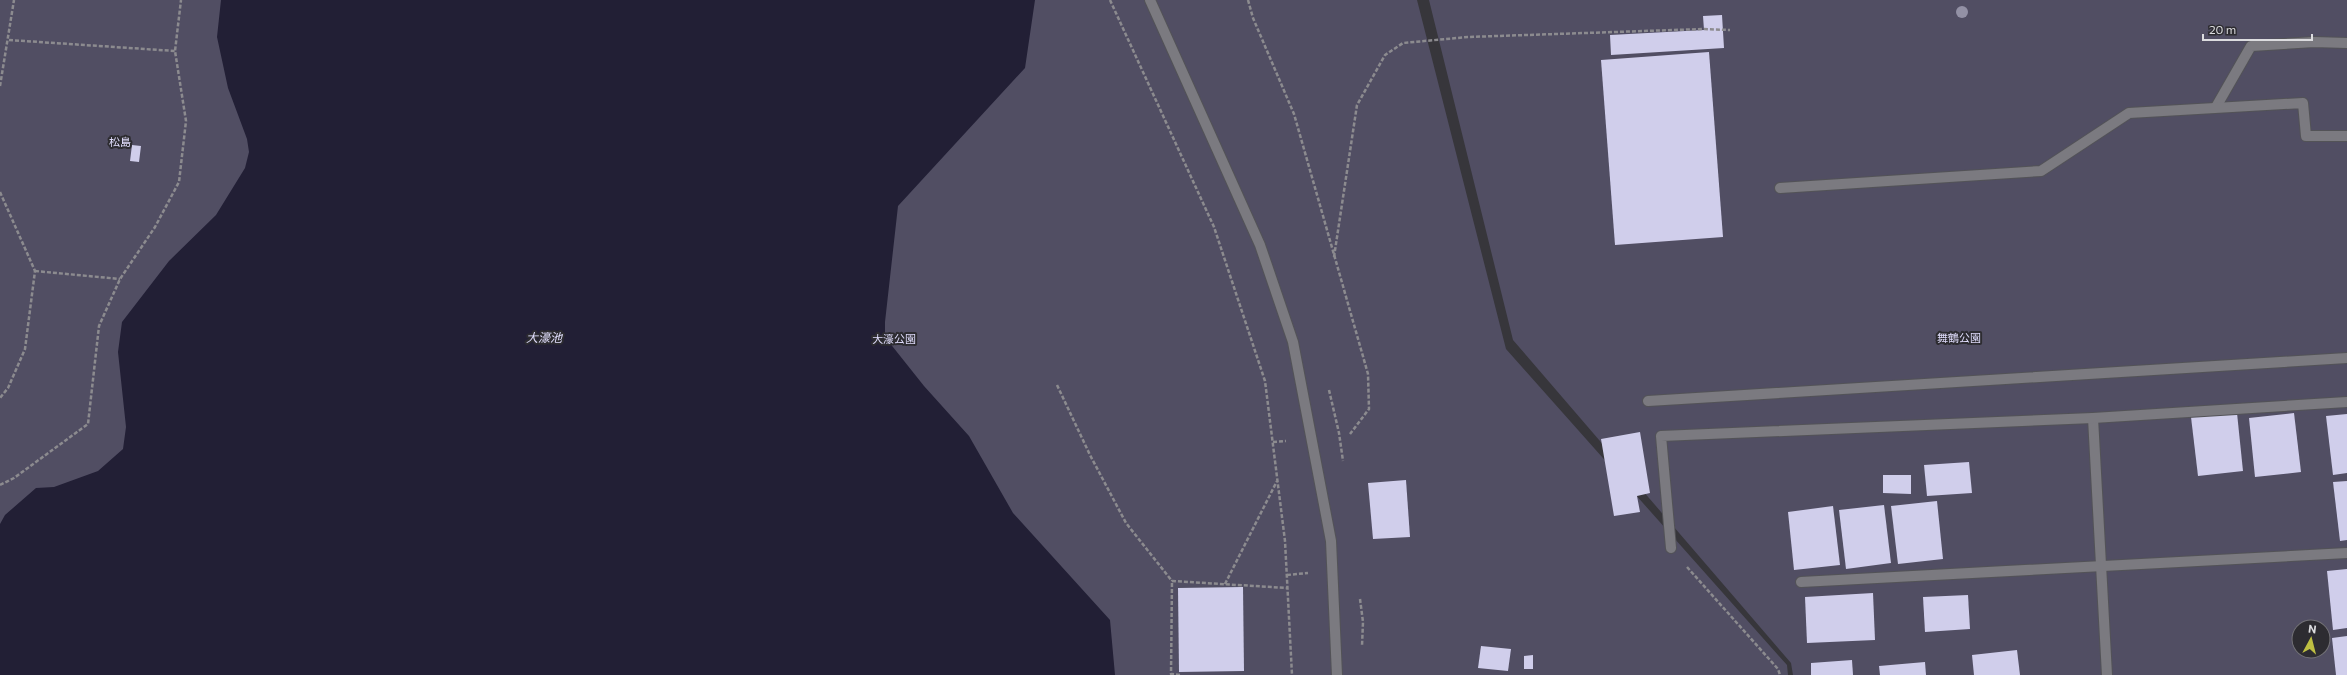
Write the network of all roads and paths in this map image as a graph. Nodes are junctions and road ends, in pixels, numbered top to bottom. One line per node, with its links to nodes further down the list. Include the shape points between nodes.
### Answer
1 (14, 0): 7 (path)
2 (180, 0): 9 (path)
3 (1110, 0): 25 (path, via 1214,227 1265,381)
4 (1150, 0): 38 (street, via 1260,245 1293,342 1331,541)
5 (1248, 0): 15 (path, via 1253,18 1294,114)
6 (1730, 30): 15 (path, via 1468,37 1403,43 1385,55 1357,105)
7 (9, 40): 9 (path); 10 (path)
8 (2347, 43): 11 (street, via 2314,42 2251,46)
9 (176, 51): 17 (path, via 186,121 179,182 155,227)
10 (0, 86)
11 (2216, 107): 12 (street, via 2303,103 2306,136); 13 (street, via 2129,113 2041,170)
12 (2347, 136)
13 (1780, 188)
14 (0, 192): 16 (path)
15 (1334, 257): 24 (path, via 1368,374 1369,409)
16 (35, 271): 17 (path); 20 (path, via 25,349 8,388)
17 (120, 279): 26 (path, via 99,326 88,424 14,478)
18 (2347, 358): 21 (street)
19 (1057, 385): 32 (path, via 1126,523)
20 (0, 398)
21 (1648, 402)
22 (2347, 402): 23 (street)
23 (2093, 418): 27 (street, via 1660,436); 29 (street)
24 (1350, 434)
25 (1278, 481): 31 (path); 34 (path)
26 (0, 485)
27 (1671, 548): 39 (path, via 1778,669)
28 (2347, 553): 29 (street)
29 (2102, 566): 33 (street); 40 (street)
30 (1314, 573): 31 (path)
31 (1287, 575): 35 (path)
32 (1172, 581): 34 (path); 36 (path, via 1171,674)
33 (1801, 582)
34 (1225, 584): 35 (path)
35 (1287, 588): 37 (path)
36 (1180, 675)
37 (1292, 675)
38 (1337, 675)
39 (1780, 675)
40 (2107, 675)

